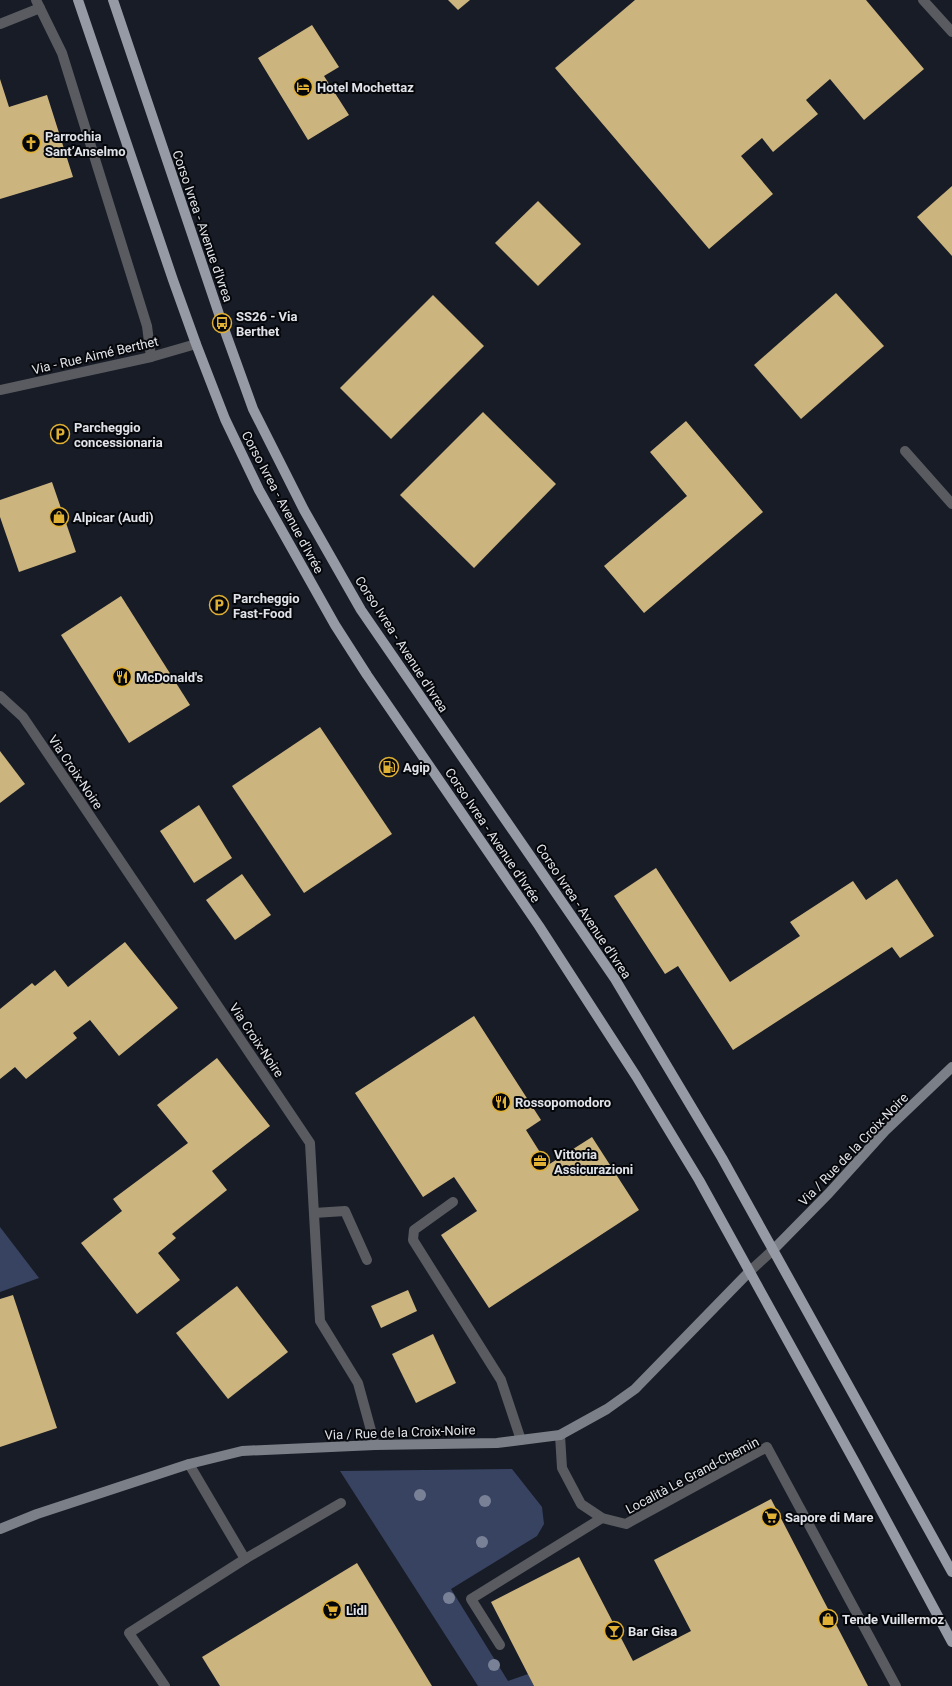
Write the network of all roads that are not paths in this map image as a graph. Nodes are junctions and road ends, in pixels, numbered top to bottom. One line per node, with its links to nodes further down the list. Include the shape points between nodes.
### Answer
1 (78, 0): 7 (main road, Corso Ivrea - Avenue d'Ivrée)
2 (113, 0): 16 (main road, Corso Ivrea - Avenue d'Ivrea, via 253,409 304,510 361,610 615,979 722,1158)
3 (923, 0): 6 (street)
4 (38, 4): 5 (street); 8 (street, via 62,53 147,326)
5 (0, 24)
6 (952, 32)
7 (196, 344): 8 (street, Via - Rue Aimé Berthet); 18 (main road, Corso Ivrea - Avenue d'Ivrée, via 225,419 259,490 335,625 539,926 644,1089)
8 (151, 357): 9 (street, Via - Rue Aimé Berthet)
9 (0, 390)
10 (905, 451): 11 (street)
11 (952, 504)
12 (0, 696): 15 (street, Via Croix-Noire, via 22,717 310,1143)
13 (952, 1067): 16 (street, Via / Rue de la Croix-Noire, via 885,1131)
14 (453, 1202): 20 (street, via 414,1230 413,1240 502,1380)
15 (314, 1213): 17 (street, via 345,1211); 21 (street, Via Croix-Noire, via 320,1321 358,1383)
16 (773, 1250): 18 (street); 27 (main road)
17 (367, 1260)
18 (750, 1272): 19 (street, Via / Rue de la Croix-Noire, via 635,1389 607,1409); 28 (main road)
19 (560, 1435): 20 (street, Via / Rue de la Croix-Noire); 24 (street, Località Le Grand-Chemin, via 562,1468 581,1504)
20 (521, 1440): 21 (street, Via / Rue de la Croix-Noire, via 497,1443)
21 (375, 1445): 22 (street, Via / Rue de la Croix-Noire, via 242,1451)
22 (189, 1464): 25 (street, Via / Rue de la Croix-Noire, via 37,1514); 26 (street)
23 (341, 1503): 26 (street)
24 (602, 1518): 29 (street, via 471,1599); 31 (street, Località Le Grand-Chemin, via 626,1524 767,1447)
25 (0, 1529)
26 (245, 1559): 30 (street, via 129,1633)
27 (952, 1572)
28 (952, 1642)
29 (500, 1646)
30 (165, 1686)
31 (896, 1686)

